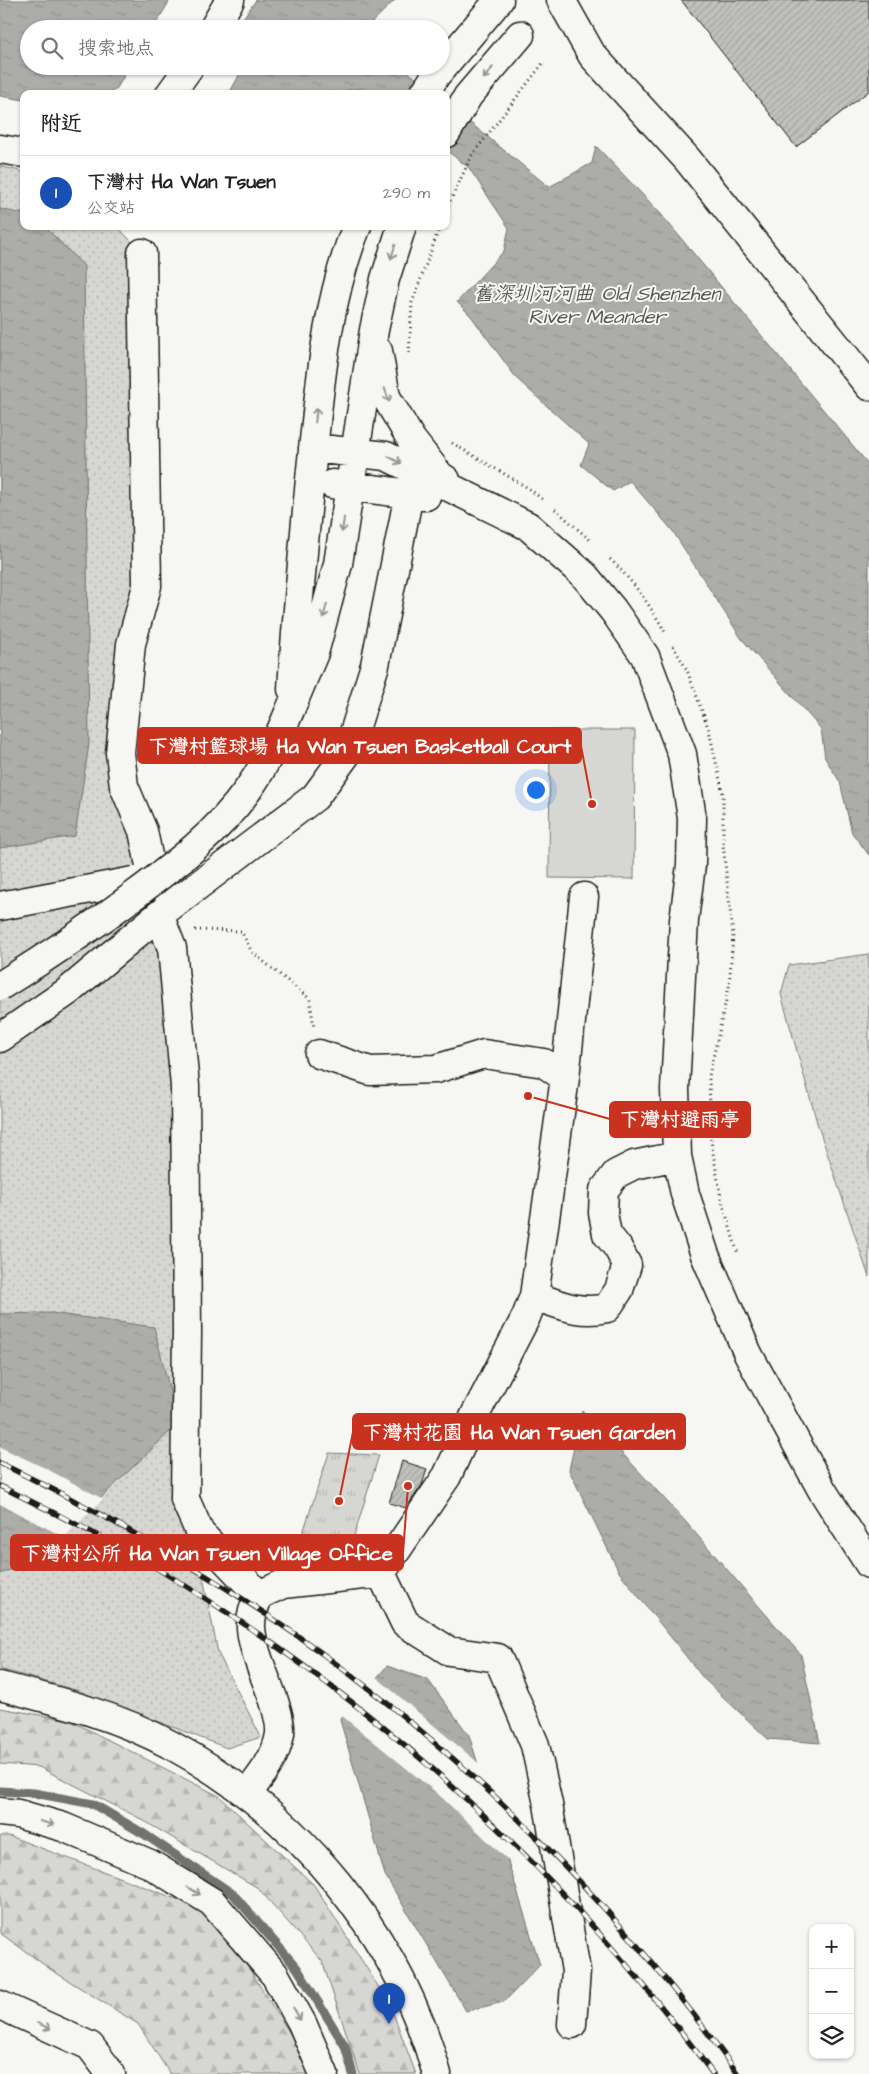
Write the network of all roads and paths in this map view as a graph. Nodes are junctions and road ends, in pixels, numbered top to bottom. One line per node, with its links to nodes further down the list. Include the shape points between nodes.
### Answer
1 (230, 0): 5 (street)
2 (561, 0): 7 (street)
3 (576, 0): 7 (street, via 582,36)
4 (495, 5): 8 (street)
5 (218, 20)
6 (520, 35): 14 (street, one-way to 14, via 468,96)
7 (592, 55): 24 (street, via 687,159)
8 (450, 58)
9 (544, 62): 17 (path, via 472,155)
10 (184, 75): 12 (street)
11 (436, 75): 13 (street)
12 (173, 90)
13 (427, 90)
14 (450, 126)
15 (0, 150): 16 (street)
16 (20, 153)
17 (450, 202)
18 (355, 230): 27 (street, one-way to 18, via 328,329)
19 (401, 230): 22 (street, one-way to 22, via 385,279)
20 (439, 230): 23 (path, via 412,302)
21 (142, 252): 34 (street, via 147,586 131,644 120,753 124,786 143,831)
22 (374, 330): 28 (street); 32 (street, one-way to 32, via 386,397 411,439 440,476)
23 (409, 358)
24 (869, 386)
25 (449, 441): 26 (path)
26 (457, 447)
27 (313, 448): 28 (street); 29 (street)
28 (354, 453): 30 (street); 32 (street, one-way to 32, via 386,456)
29 (310, 481): 30 (street); 33 (street)
30 (349, 486): 31 (street); 33 (street, one-way to 33, via 338,564 314,653)
31 (408, 494): 32 (street); 37 (street, via 375,665 348,752 315,797)
32 (477, 501): 43 (street, via 528,526 584,575 613,610 645,656 682,754 692,818 675,1089)
33 (290, 710): 39 (street, bridge, via 274,750 247,792 182,860 55,952)
34 (155, 877): 36 (street); 37 (street)
35 (584, 897): 42 (street)
36 (0, 906)
37 (167, 908): 40 (street, via 66,992); 47 (street, via 185,1086 185,1499 200,1533)
38 (211, 930): 41 (path, via 240,931 252,952 310,999)
39 (0, 986)
40 (0, 1038)
41 (319, 1054): 42 (street, via 370,1070 436,1069 484,1054 544,1063)
42 (565, 1078): 44 (street)
43 (677, 1156): 44 (street, via 634,1165 616,1174 604,1190 603,1213 607,1234 627,1265 619,1290 607,1308 590,1312); 45 (street, via 704,1255 748,1354 822,1490)
44 (534, 1296): 46 (street, via 447,1476)
45 (869, 1564)
46 (381, 1573): 47 (street, via 283,1584); 52 (street, via 405,1623 449,1651 498,1658 535,1745 576,1971)
47 (259, 1595): 49 (street, via 251,1626 280,1732 273,1756)
48 (0, 1686): 49 (street, via 78,1707 135,1728 203,1764)
49 (247, 1794): 55 (street, via 277,1818 353,1902 412,2003)
50 (0, 1812): 54 (street, one-way to 54, via 63,1827 150,1864 212,1902 275,1976 302,2023)
51 (0, 2005): 53 (street, one-way to 53, via 90,2046)
52 (572, 2024)
53 (111, 2074)
54 (324, 2074)
55 (437, 2074)

